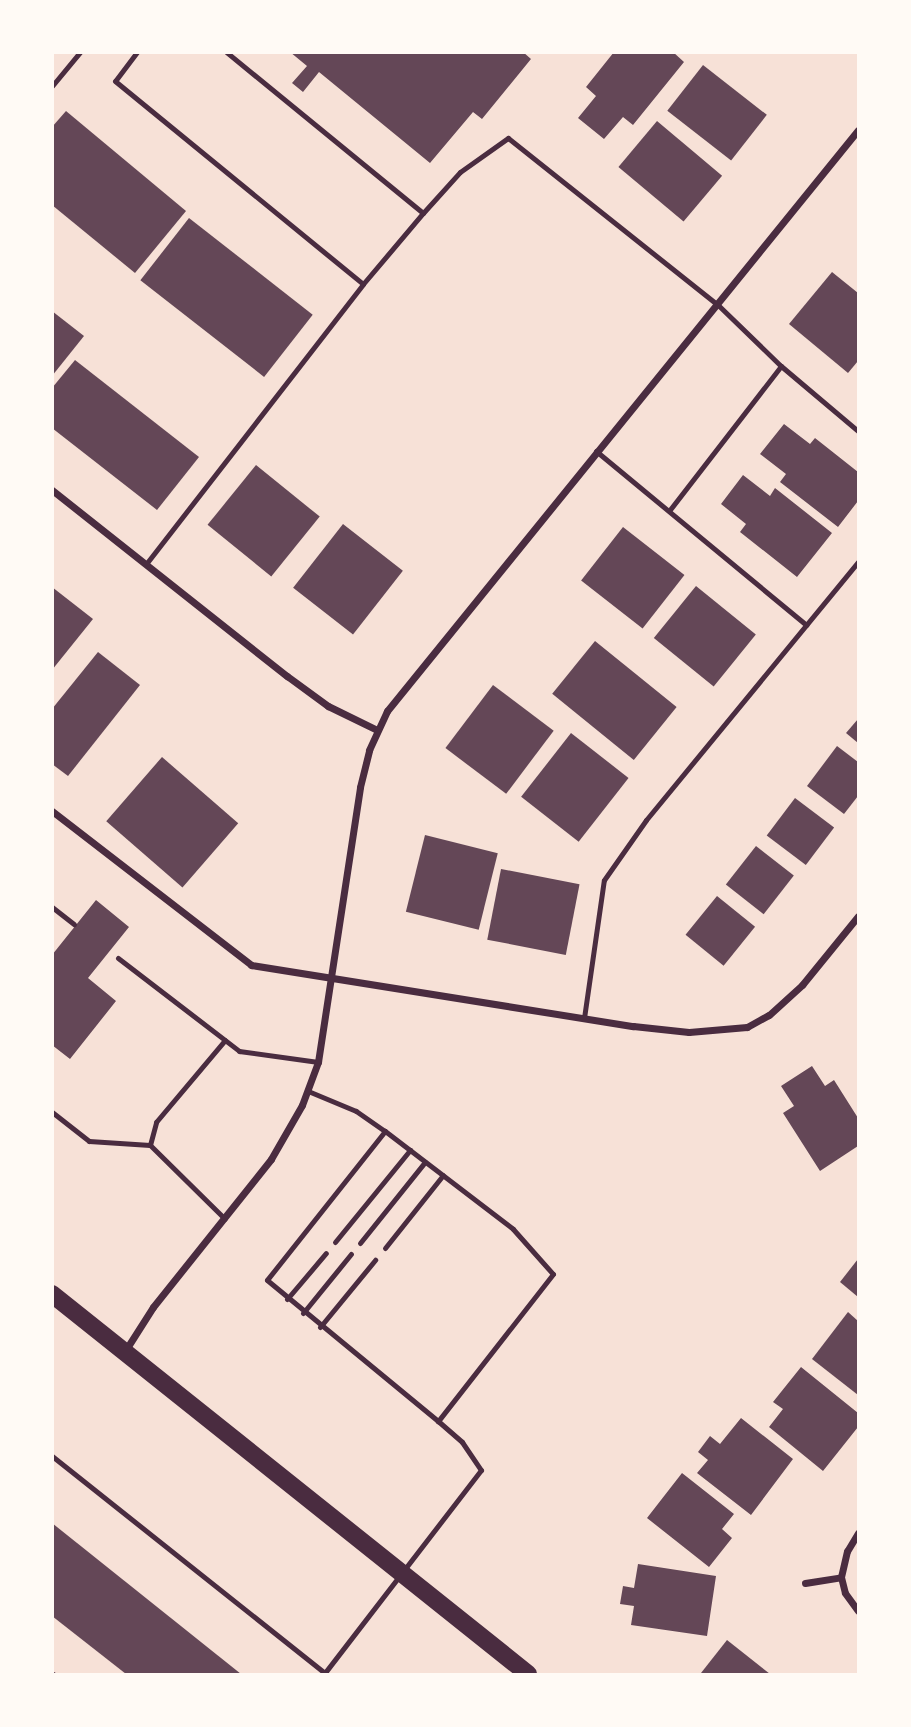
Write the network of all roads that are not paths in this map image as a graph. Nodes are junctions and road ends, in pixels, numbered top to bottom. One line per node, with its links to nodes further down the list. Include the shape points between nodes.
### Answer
1 (80, 52): 4 (lane)
2 (137, 52): 7 (lane, via 115,81)
3 (226, 52): 6 (lane)
4 (52, 86)
5 (859, 130): 8 (street)
6 (423, 213): 7 (lane); 8 (lane, via 460,172 508,138)
7 (363, 284): 15 (lane)
8 (717, 304): 9 (lane); 11 (street)
9 (782, 366): 10 (lane); 13 (lane)
10 (859, 431)
11 (596, 451): 13 (lane); 17 (street, via 418,670)
12 (52, 491): 15 (street)
13 (669, 511): 16 (lane)
14 (859, 562): 16 (lane)
15 (146, 564): 17 (street, via 328,706)
16 (806, 625): 24 (lane, via 646,820 604,880)
17 (377, 730): 23 (street, via 360,787)
18 (52, 811): 23 (street, via 251,965)
19 (52, 907): 21 (lane)
20 (859, 916): 24 (street, via 802,985 769,1015 747,1027 689,1032)
21 (74, 924)
22 (118, 958): 25 (lane)
23 (333, 977): 24 (street); 26 (street)
24 (584, 1018)
25 (225, 1040): 26 (lane, via 239,1051); 30 (lane, via 156,1122)
26 (318, 1062): 27 (street)
27 (308, 1091): 29 (lane, via 356,1111); 34 (street, via 293,1126)
28 (52, 1112): 30 (lane, via 89,1141)
29 (385, 1131): 31 (lane); 42 (lane, via 267,1280)
30 (150, 1145): 34 (lane)
31 (410, 1150): 32 (lane); 35 (lane)
32 (425, 1162): 33 (lane); 36 (lane)
33 (443, 1175): 37 (lane); 46 (lane, via 513,1229 553,1274)
34 (225, 1219): 45 (street, via 153,1307)
35 (335, 1242)
36 (360, 1243)
37 (385, 1248)
38 (326, 1252): 42 (lane)
39 (351, 1254): 43 (lane)
40 (375, 1260): 44 (lane)
41 (52, 1294): 45 (main road)
42 (287, 1299): 43 (lane)
43 (303, 1313): 44 (lane)
44 (320, 1327): 46 (lane)
45 (124, 1352): 49 (main road)
46 (438, 1421): 49 (lane, via 462,1443 481,1470)
47 (52, 1457): 53 (lane)
48 (859, 1533): 50 (street, via 847,1552)
49 (401, 1573): 53 (lane); 54 (main road)
50 (841, 1577): 51 (street); 52 (street, via 845,1593)
51 (805, 1583)
52 (859, 1611)
53 (324, 1673)
54 (528, 1675)

